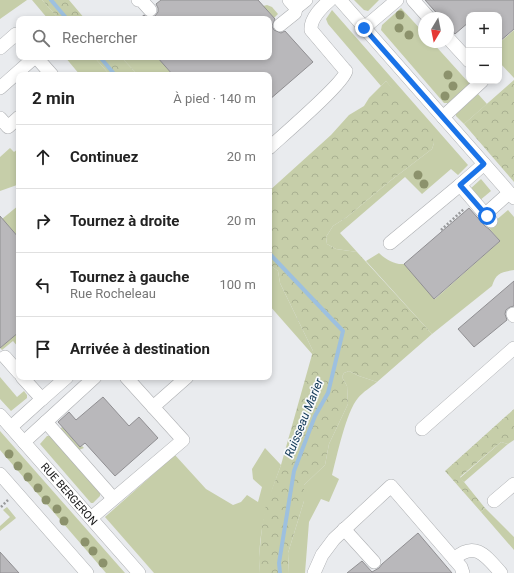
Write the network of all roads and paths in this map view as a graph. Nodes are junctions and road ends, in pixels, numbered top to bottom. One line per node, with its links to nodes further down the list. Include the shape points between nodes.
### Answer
1 (138, 0): 7 (street)
2 (330, 0): 9 (street)
3 (340, 0): 11 (street)
4 (397, 0): 11 (street)
5 (413, 0): 8 (street)
6 (299, 2): 9 (street); 10 (street, via 295,13)
7 (150, 10)
8 (424, 12)
9 (317, 14): 26 (street, via 311,30 344,69 345,76)
10 (280, 25)
11 (364, 28): 23 (street)
12 (16, 34): 14 (street)
13 (454, 45): 15 (street)
14 (0, 48)
15 (466, 58)
16 (32, 60): 18 (street)
17 (38, 60): 19 (street)
18 (18, 72)
19 (49, 72)
20 (16, 74): 22 (street)
21 (479, 84): 23 (street)
22 (0, 88)
23 (443, 117): 27 (street)
24 (0, 118): 25 (street, via 8,127)
25 (16, 120)
26 (272, 145)
27 (484, 164): 28 (street); 29 (street)
28 (460, 185): 29 (street, via 490,215); 32 (street)
29 (511, 195)
30 (470, 204): 31 (path)
31 (441, 230)
32 (390, 244)
33 (514, 348): 46 (street)
34 (5, 357): 35 (street)
35 (16, 370)
36 (25, 380): 41 (street)
37 (64, 380): 41 (street)
38 (92, 380): 44 (street)
39 (129, 380): 42 (street)
40 (184, 380): 42 (street)
41 (42, 399): 45 (street)
42 (153, 407): 50 (street, via 183,440)
43 (0, 415): 45 (street, RUE BERGERON)
44 (46, 422): 47 (street); 50 (street)
45 (10, 427): 47 (street, RUE BERGERON)
46 (422, 429)
47 (24, 442): 54 (street, RUE BERGERON)
48 (0, 474): 58 (street)
49 (514, 484): 51 (street)
50 (113, 498): 54 (street)
51 (494, 501)
52 (4, 504): 53 (path)
53 (1, 507)
54 (91, 518): 59 (street, RUE BERGERON)
55 (344, 529): 56 (street, via 391,486); 57 (street); 60 (street, via 328,546)
56 (454, 559): 61 (street); 62 (street, via 464,551 472,550 485,555)
57 (374, 562)
58 (87, 573)
59 (139, 573)
60 (314, 573)
61 (463, 573)
62 (501, 573)

